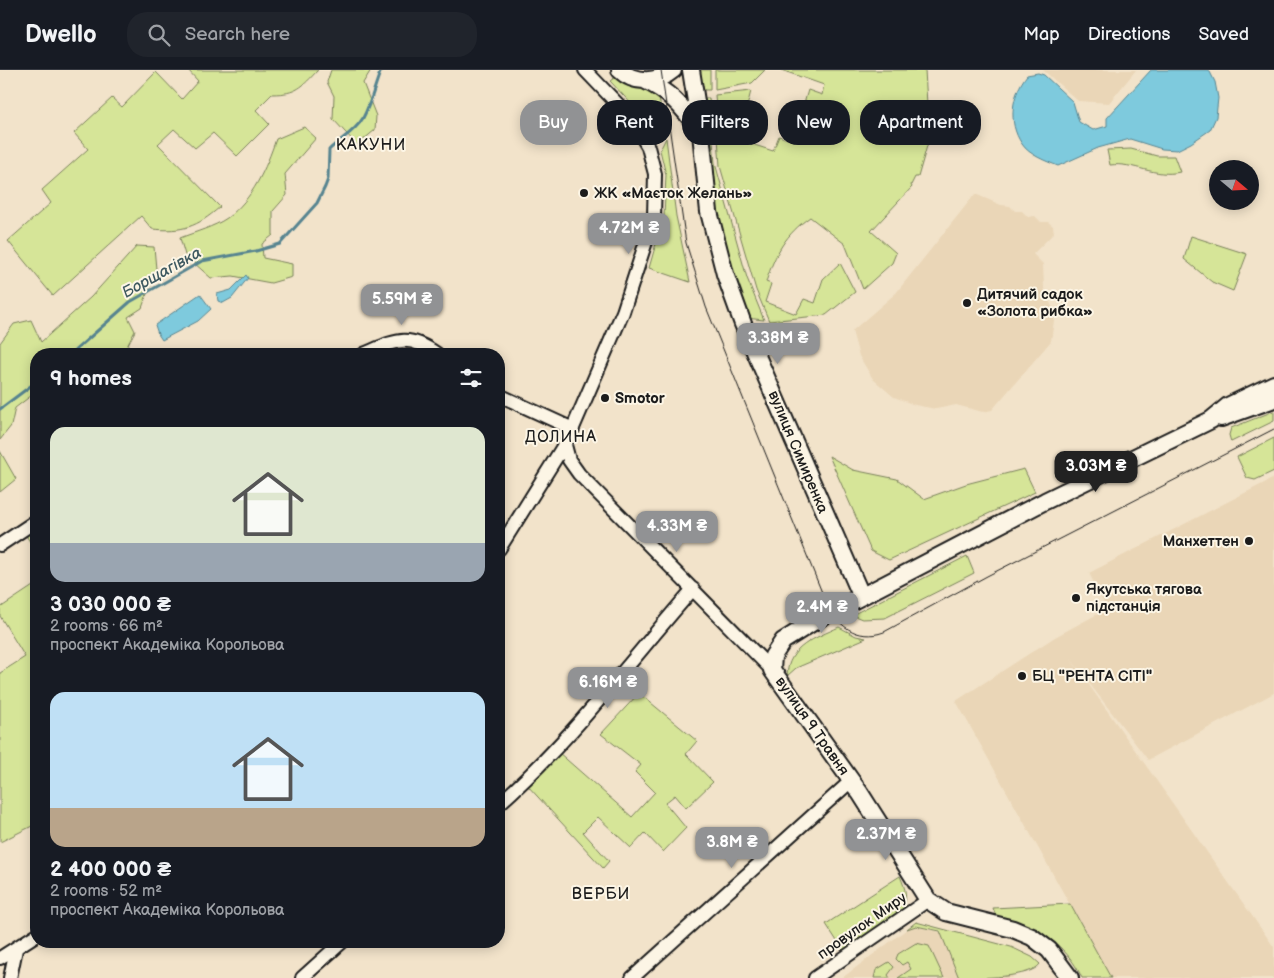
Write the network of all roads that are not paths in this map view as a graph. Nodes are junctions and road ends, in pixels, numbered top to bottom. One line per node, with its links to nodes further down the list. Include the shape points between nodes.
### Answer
1 (585, 70): 15 (street, via 625,111 640,132 653,164 656,203 643,256 623,312)
2 (620, 70): 5 (main road, вулиця Симиренка)
3 (673, 70): 5 (main road, via 662,78)
4 (691, 70): 6 (main road, вулиця Симиренка)
5 (644, 80): 7 (main road, вулиця Симиренка, via 663,89)
6 (696, 100)
7 (682, 107)
8 (702, 145): 21 (main road, вулиця Симиренка, via 709,212 725,274 743,324)
9 (379, 348): 10 (street, via 398,340)
10 (429, 348)
11 (1274, 384): 14 (main road, via 1228,406)
12 (505, 399): 15 (street)
13 (1274, 399): 14 (main road, via 1232,416)
14 (1211, 420): 21 (main road)
15 (573, 429): 16 (street)
16 (565, 445): 18 (street); 20 (street, вулиця 9 Травня, via 568,460 578,474)
17 (30, 525): 19 (street)
18 (505, 540)
19 (0, 544)
20 (692, 589): 22 (street, вулиця 9 Травня); 24 (street, via 612,684)
21 (861, 595): 22 (main road, via 783,641 773,656)
22 (772, 670): 23 (main road, вулиця 9 Травня)
23 (851, 781): 25 (main road, вулиця 9 Травня); 32 (street)
24 (505, 799)
25 (928, 900): 33 (street, провулок Миру); 34 (main road, вулиця 9 Травня, via 946,912 1014,929 1032,937 1049,950)
26 (30, 939): 28 (street)
27 (336, 948): 31 (street)
28 (16, 949): 29 (street); 30 (street)
29 (0, 958)
30 (10, 978)
31 (302, 978)
32 (632, 978)
33 (816, 978)
34 (1070, 978)

